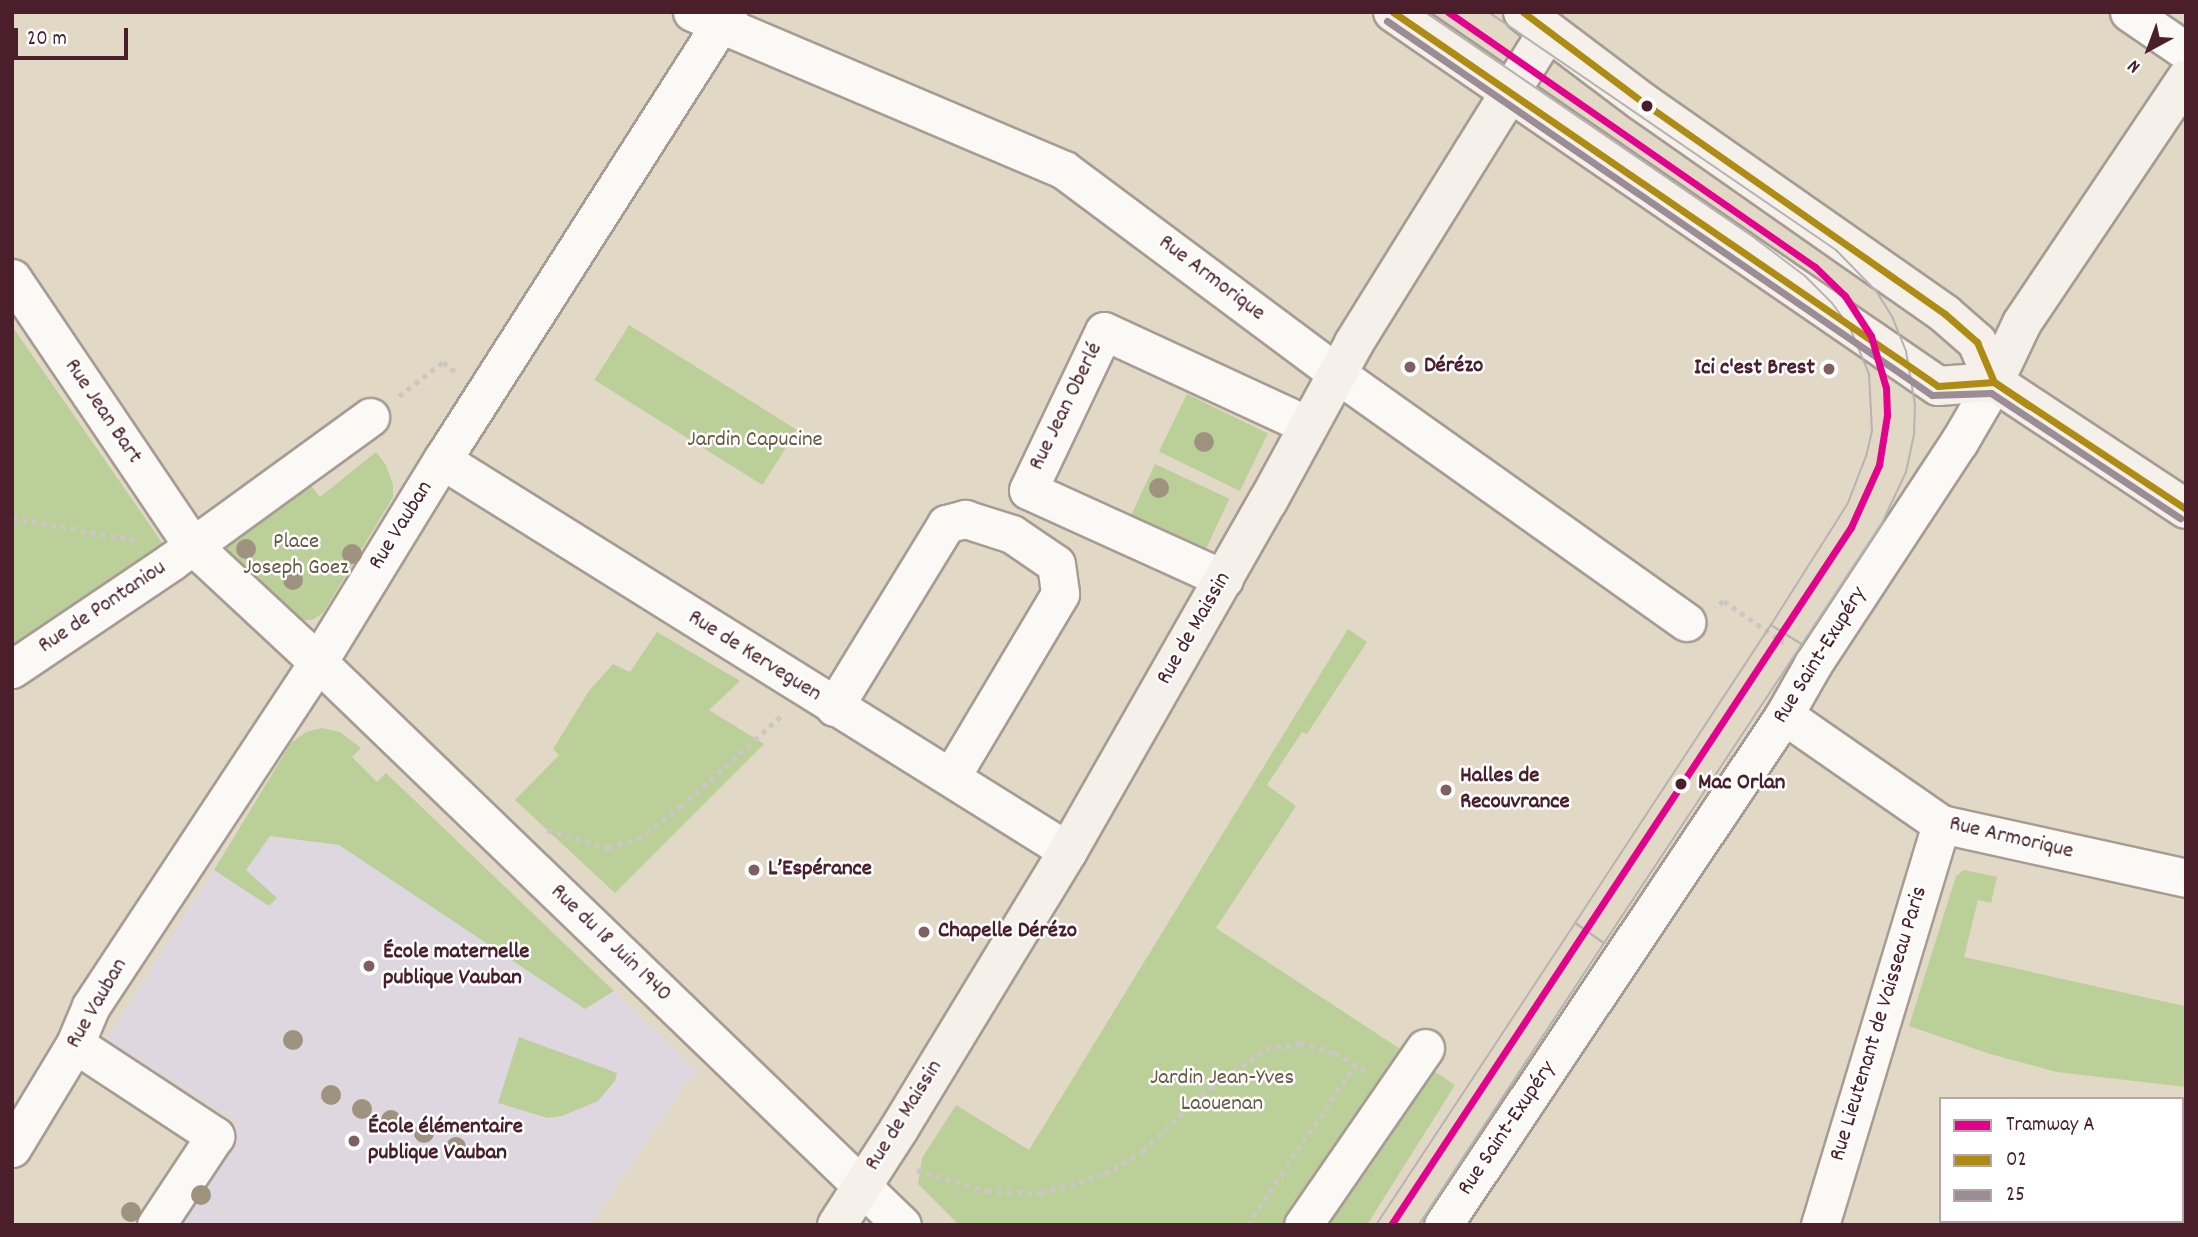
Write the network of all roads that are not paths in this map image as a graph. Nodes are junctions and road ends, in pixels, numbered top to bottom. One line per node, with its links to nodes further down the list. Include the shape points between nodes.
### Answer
1 (1393, 12): 7 (street)
2 (2129, 12): 5 (street)
3 (714, 16): 9 (street, Rue Armorique, via 1064,170); 13 (street, Rue Vauban)
4 (1544, 18): 7 (street, Rue de Maissin); 10 (street, via 1641,101 1945,314 1977,342)
5 (2186, 51)
6 (2186, 79): 10 (street, Rue Saint-Exupéry, via 2025,319)
7 (1508, 91): 9 (street, Rue de Maissin); 10 (street, via 1938,386)
8 (12, 278): 15 (street, Rue Jean Bart)
9 (1336, 373): 12 (street, Rue de Maissin); 17 (street, Rue Armorique)
10 (1994, 382): 14 (street); 21 (street, Rue Saint-Exupéry)
11 (370, 418): 15 (street)
12 (1307, 425): 16 (street, Rue de Maissin); 16 (street, Rue Jean Oberlé, via 1104,331 1028,490)
13 (442, 460): 18 (street, Rue Vauban); 20 (street, Rue de Kerveguen)
14 (2186, 509)
15 (192, 545): 18 (street); 19 (street, Rue de Pontaniou)
16 (1224, 579): 24 (street, Rue de Maissin)
17 (1687, 622)
18 (318, 662): 26 (street, Rue Vauban, via 91,1006); 29 (street, Rue du 18 Juin 1940)
19 (12, 669)
20 (834, 707): 22 (street, Rue de Kerveguen); 22 (street, via 946,524 965,519 1012,534 1056,564 1060,594)
21 (1784, 715): 23 (street, Rue Armorique); 34 (street, Rue Saint-Exupéry)
22 (951, 777): 24 (street, Rue de Kerveguen)
23 (1941, 824): 25 (street, Rue Armorique); 35 (street, Rue Lieutenant de Vaisseau Paris)
24 (1068, 851): 29 (street, Rue de Maissin)
25 (2186, 878)
26 (75, 1044): 28 (street, Rue Vauban); 30 (street, via 215,1136)
27 (1425, 1048): 33 (street)
28 (12, 1148)
29 (862, 1186): 31 (street, Rue de Maissin); 32 (street, Rue du 18 Juin 1940)
30 (156, 1225)
31 (837, 1225)
32 (902, 1225)
33 (1303, 1225)
34 (1443, 1225)
35 (1820, 1225)

